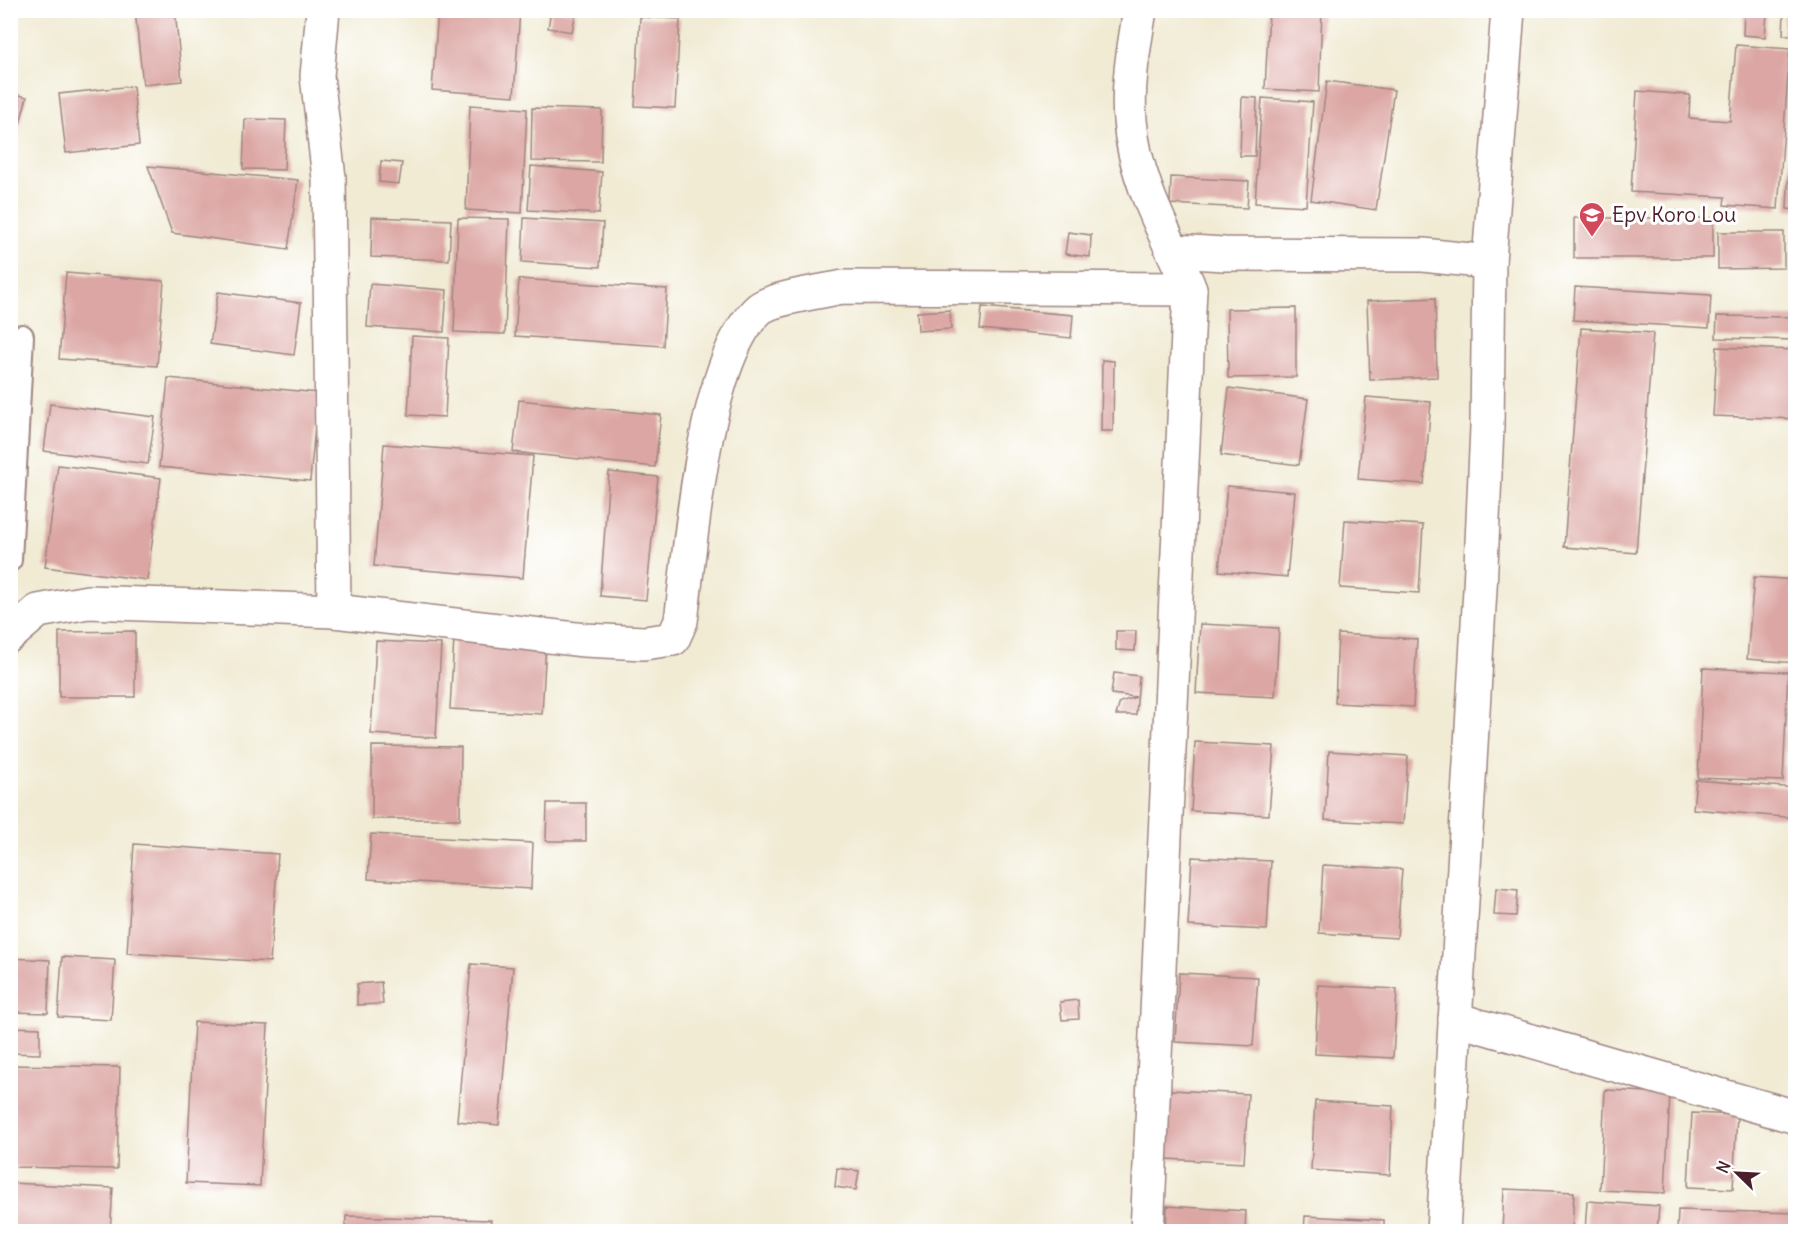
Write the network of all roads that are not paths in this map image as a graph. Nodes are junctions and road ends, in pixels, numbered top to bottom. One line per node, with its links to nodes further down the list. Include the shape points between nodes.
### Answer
1 (323, 10): 9 (street, via 317,76 329,178)
2 (1140, 10): 4 (street, via 1131,70 1130,121 1140,167)
3 (1508, 10): 5 (street)
4 (1174, 251): 5 (street, via 1424,255); 6 (street)
5 (1489, 262): 11 (street, via 1488,427)
6 (1190, 289): 9 (street, via 843,287 760,308 735,344 716,393 681,621 673,639 644,643 584,640); 13 (street)
7 (22, 336): 8 (lane)
8 (10, 560)
9 (334, 611): 10 (street, via 88,602 38,611)
10 (10, 635)
11 (1455, 1019): 12 (street); 14 (street)
12 (1796, 1117)
13 (1147, 1232)
14 (1443, 1232)

